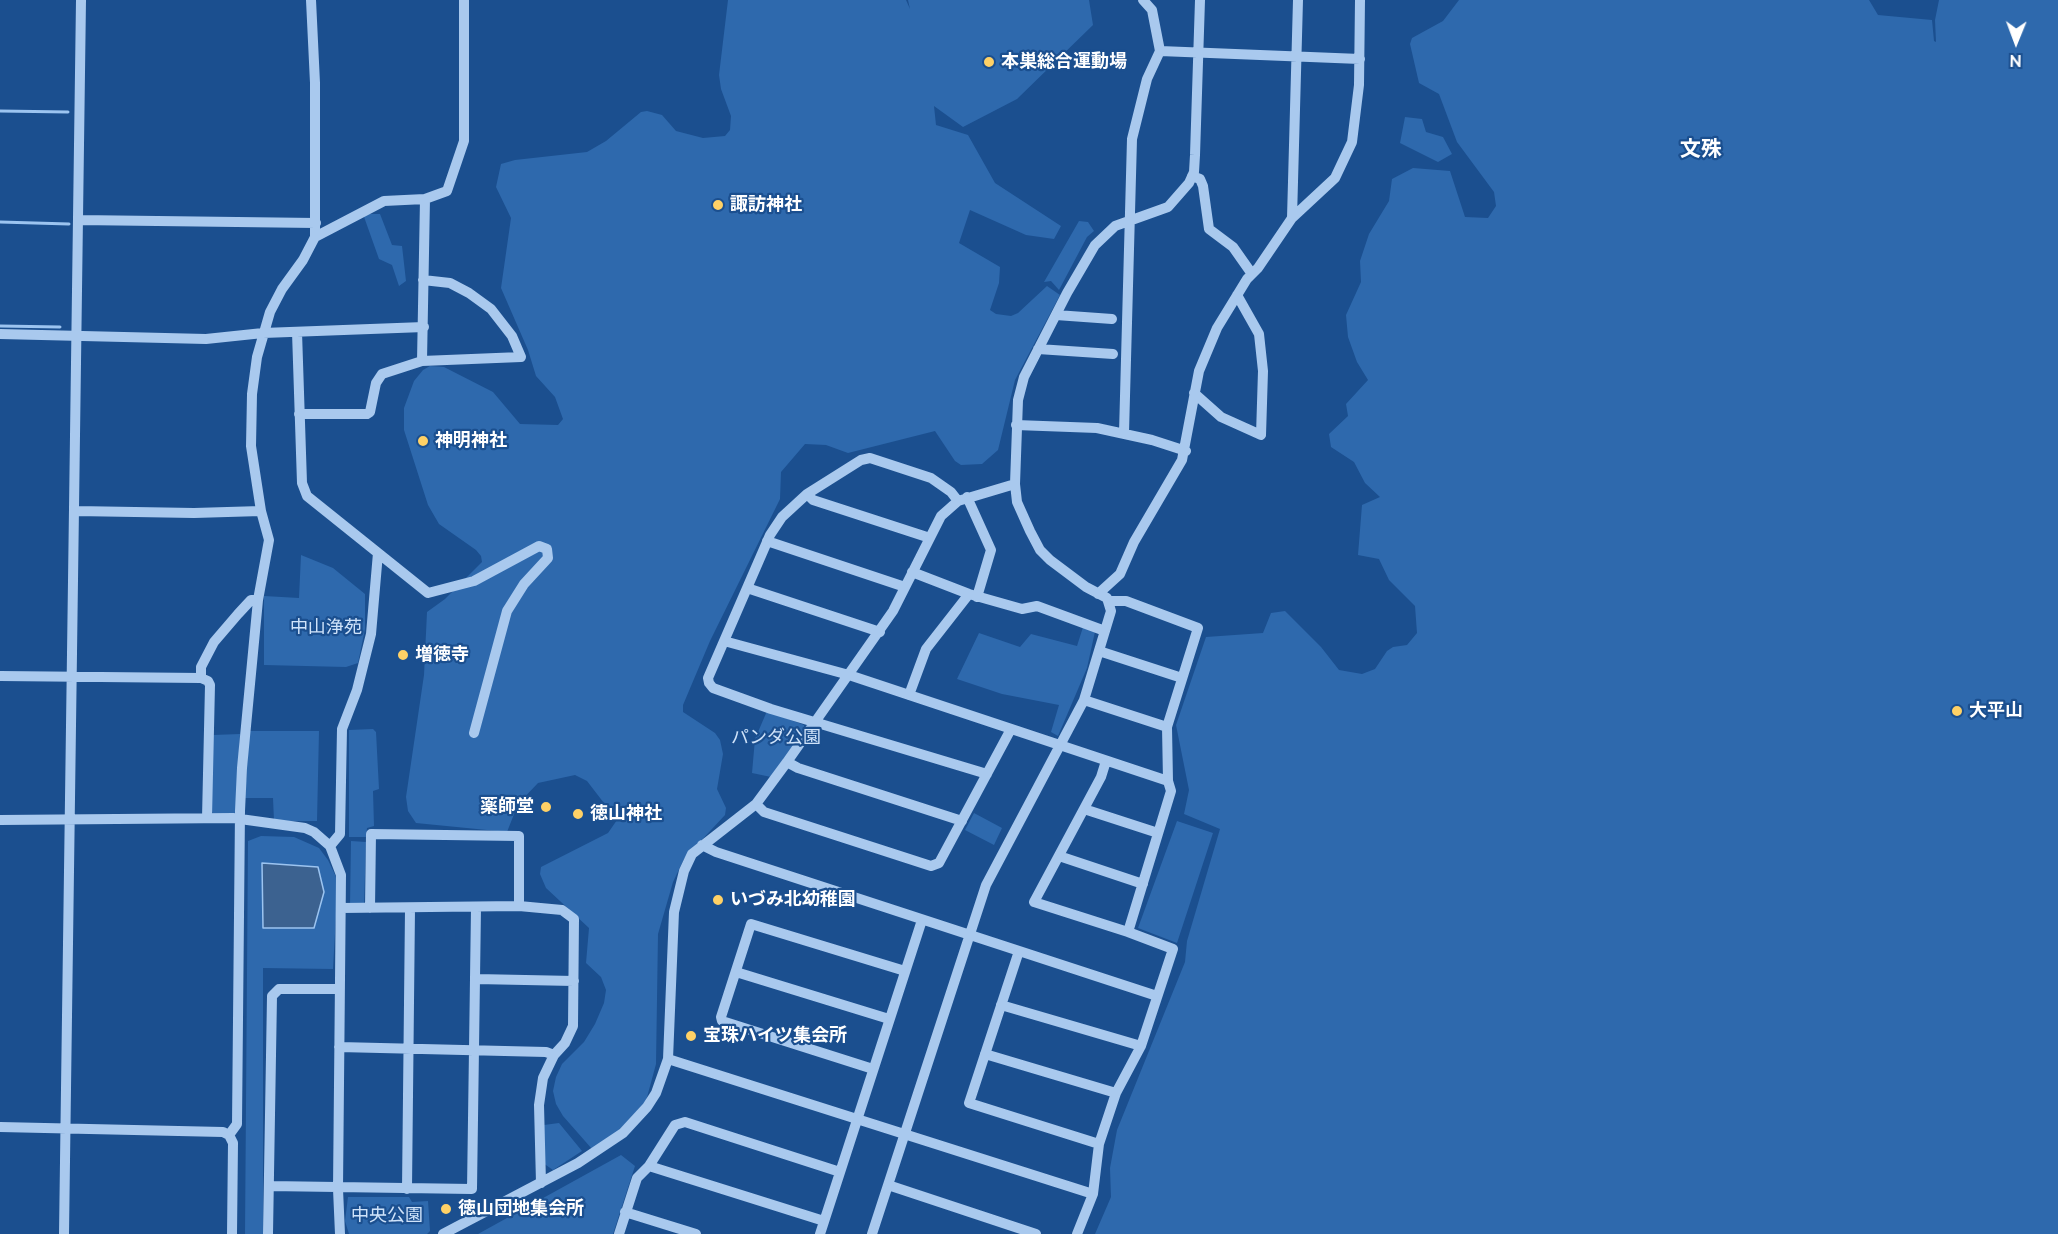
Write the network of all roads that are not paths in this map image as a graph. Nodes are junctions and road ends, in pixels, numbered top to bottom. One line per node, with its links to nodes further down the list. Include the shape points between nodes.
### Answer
1 (81, 0): 15 (street)
2 (311, 0): 17 (street)
3 (464, 0): 13 (street, via 464,141 447,191)
4 (1143, 0): 8 (street, via 1152,10)
5 (1200, 0): 9 (street)
6 (1298, 0): 10 (street)
7 (1360, 0): 11 (street)
8 (1160, 51): 9 (street); 16 (street, via 1147,78 1132,139)
9 (1198, 54): 10 (street); 12 (street)
10 (1296, 56): 11 (street); 14 (street)
11 (1360, 59): 14 (street, via 1352,142 1335,178)
12 (1192, 176): 16 (street, via 1168,207); 19 (street, via 1200,179 1203,186 1209,229 1233,248)
13 (425, 199): 18 (street, via 384,201); 20 (street)
14 (1292, 218): 19 (street)
15 (78, 220): 17 (street); 28 (street)
16 (1128, 221): 22 (street, via 1115,226 1095,245); 35 (street)
17 (316, 223): 18 (street)
18 (315, 237): 26 (street, via 282,288)
19 (1252, 274): 21 (street)
20 (423, 280): 24 (street); 31 (street, via 450,283 491,309 512,336 521,357)
21 (1238, 295): 32 (street, via 1210,342); 32 (street, via 1259,334 1263,371 1261,435 1221,417)
22 (1056, 315): 23 (street); 29 (street)
23 (1112, 319)
24 (424, 327): 25 (street); 31 (street)
25 (297, 332): 26 (street); 33 (street)
26 (263, 333): 28 (street, via 206,339); 41 (street, via 252,394 251,446)
27 (0, 334): 28 (street)
28 (78, 335): 40 (street)
29 (1038, 349): 30 (street); 34 (street, via 1024,377)
30 (1113, 354)
31 (422, 361): 33 (street, via 382,374 367,414)
32 (1194, 393): 36 (street)
33 (299, 414): 44 (street, via 303,491)
34 (1016, 425): 35 (street); 37 (street)
35 (1124, 433): 36 (street)
36 (1186, 451): 48 (street, via 1120,574)
37 (1015, 484): 39 (street); 48 (street, via 1017,502 1040,550)
38 (807, 494): 39 (street, via 870,458 931,478); 42 (street, via 813,500); 43 (street, via 782,517)
39 (963, 499): 42 (street, via 941,516); 49 (street, via 991,550)
40 (76, 511): 41 (street); 56 (street)
41 (261, 511): 50 (street, via 269,540)
42 (930, 538): 45 (street)
43 (767, 541): 46 (street); 47 (street)
44 (378, 553): 66 (street, via 428,593 474,581 539,546 547,549 548,558 507,610); 81 (street, via 371,634 342,729 340,834)
45 (912, 572): 46 (street); 49 (street)
46 (905, 587): 53 (street)
47 (747, 588): 53 (street); 54 (street)
48 (1098, 594): 51 (street)
49 (973, 596): 52 (street, via 1022,609 1038,606); 61 (street, via 926,648)
50 (258, 600): 59 (street, via 251,600 214,642 203,660); 77 (street)
51 (1110, 601): 52 (street); 60 (street, via 1126,601 1198,628)
52 (1105, 631): 55 (street)
53 (880, 632): 57 (street)
54 (724, 641): 57 (street); 63 (street, via 708,678 713,688)
55 (1099, 651): 60 (street); 62 (street)
56 (73, 675): 58 (street); 59 (street); 74 (street)
57 (849, 675): 61 (street); 63 (street)
58 (0, 676)
59 (201, 678): 75 (street, via 210,685)
60 (1182, 678): 64 (street)
61 (909, 695): 65 (street)
62 (1084, 700): 64 (street); 67 (street)
63 (816, 722): 69 (street); 70 (street)
64 (1167, 727): 71 (street)
65 (1011, 729): 67 (street); 70 (street)
66 (474, 733)
67 (1060, 745): 68 (street); 91 (street, via 986,885)
68 (1106, 761): 71 (street); 73 (street)
69 (787, 762): 72 (street); 78 (street)
70 (987, 774): 78 (street)
71 (1168, 781): 79 (street, via 1171,791)
72 (756, 804): 78 (street, via 764,812 931,866 939,863); 80 (street)
73 (1084, 809): 79 (street); 82 (street)
74 (70, 818): 75 (street); 76 (street); 112 (street)
75 (207, 818): 77 (street)
76 (0, 820)
77 (241, 821): 81 (street, via 305,828); 114 (street, via 237,1124)
78 (962, 821)
79 (1158, 833): 83 (street)
80 (702, 845): 89 (street); 107 (street, via 692,854 676,896)
81 (330, 846): 85 (street, via 342,875)
82 (1059, 856): 83 (street); 90 (street, via 1034,902)
83 (1143, 884): 90 (street)
84 (519, 906): 86 (street, via 519,836 371,834); 87 (street); 96 (street, via 562,910 574,919)
85 (341, 908): 86 (street); 97 (street)
86 (370, 908): 88 (street)
87 (476, 908): 88 (street); 95 (street)
88 (410, 909): 103 (street)
89 (922, 920): 91 (street); 93 (street)
90 (1128, 932): 98 (street, via 1173,949)
91 (969, 934): 92 (street); 113 (street)
92 (1018, 951): 98 (street); 99 (street)
93 (905, 971): 94 (street, via 754,922); 100 (street)
94 (736, 972): 100 (street); 108 (street, via 722,1021)
95 (476, 979): 96 (street); 104 (street)
96 (574, 981): 106 (street, via 573,1026)
97 (339, 989): 102 (street); 120 (street, via 279,989 272,996)
98 (1157, 996): 101 (street)
99 (1001, 1005): 101 (street); 105 (street)
100 (889, 1019): 108 (street)
101 (1141, 1046): 109 (street)
102 (339, 1047): 103 (street); 121 (street)
103 (409, 1050): 104 (street); 122 (street)
104 (475, 1051): 106 (street); 122 (street, via 472,1189)
105 (985, 1054): 109 (street); 115 (street, via 969,1103)
106 (554, 1055): 118 (street, via 543,1078 539,1105)
107 (668, 1059): 110 (street); 118 (street, via 657,1092 634,1123 578,1163)
108 (873, 1069): 110 (street)
109 (1116, 1093): 115 (street)
110 (858, 1118): 113 (street); 117 (street)
111 (0, 1127): 112 (street)
112 (66, 1128): 114 (street, via 204,1130); 127 (street)
113 (904, 1133): 119 (street); 123 (street)
114 (229, 1135): 128 (street, via 233,1143)
115 (1100, 1144): 123 (street)
116 (649, 1166): 117 (street, via 675,1125 685,1122); 124 (street, via 637,1178); 125 (street)
117 (840, 1172): 125 (street)
118 (541, 1183): 131 (street)
119 (888, 1185): 126 (street); 135 (street)
120 (269, 1186): 121 (street); 129 (street)
121 (338, 1189): 122 (street); 130 (street)
122 (407, 1189)
123 (1093, 1194): 137 (street)
124 (625, 1212): 132 (street); 133 (street)
125 (824, 1221): 134 (street)
126 (1014, 1231): 136 (street)
127 (64, 1234)
128 (232, 1234)
129 (268, 1234)
130 (340, 1234)
131 (442, 1234)
132 (619, 1234)
133 (696, 1234)
134 (819, 1234)
135 (872, 1234)
136 (1036, 1234)
137 (1077, 1234)

